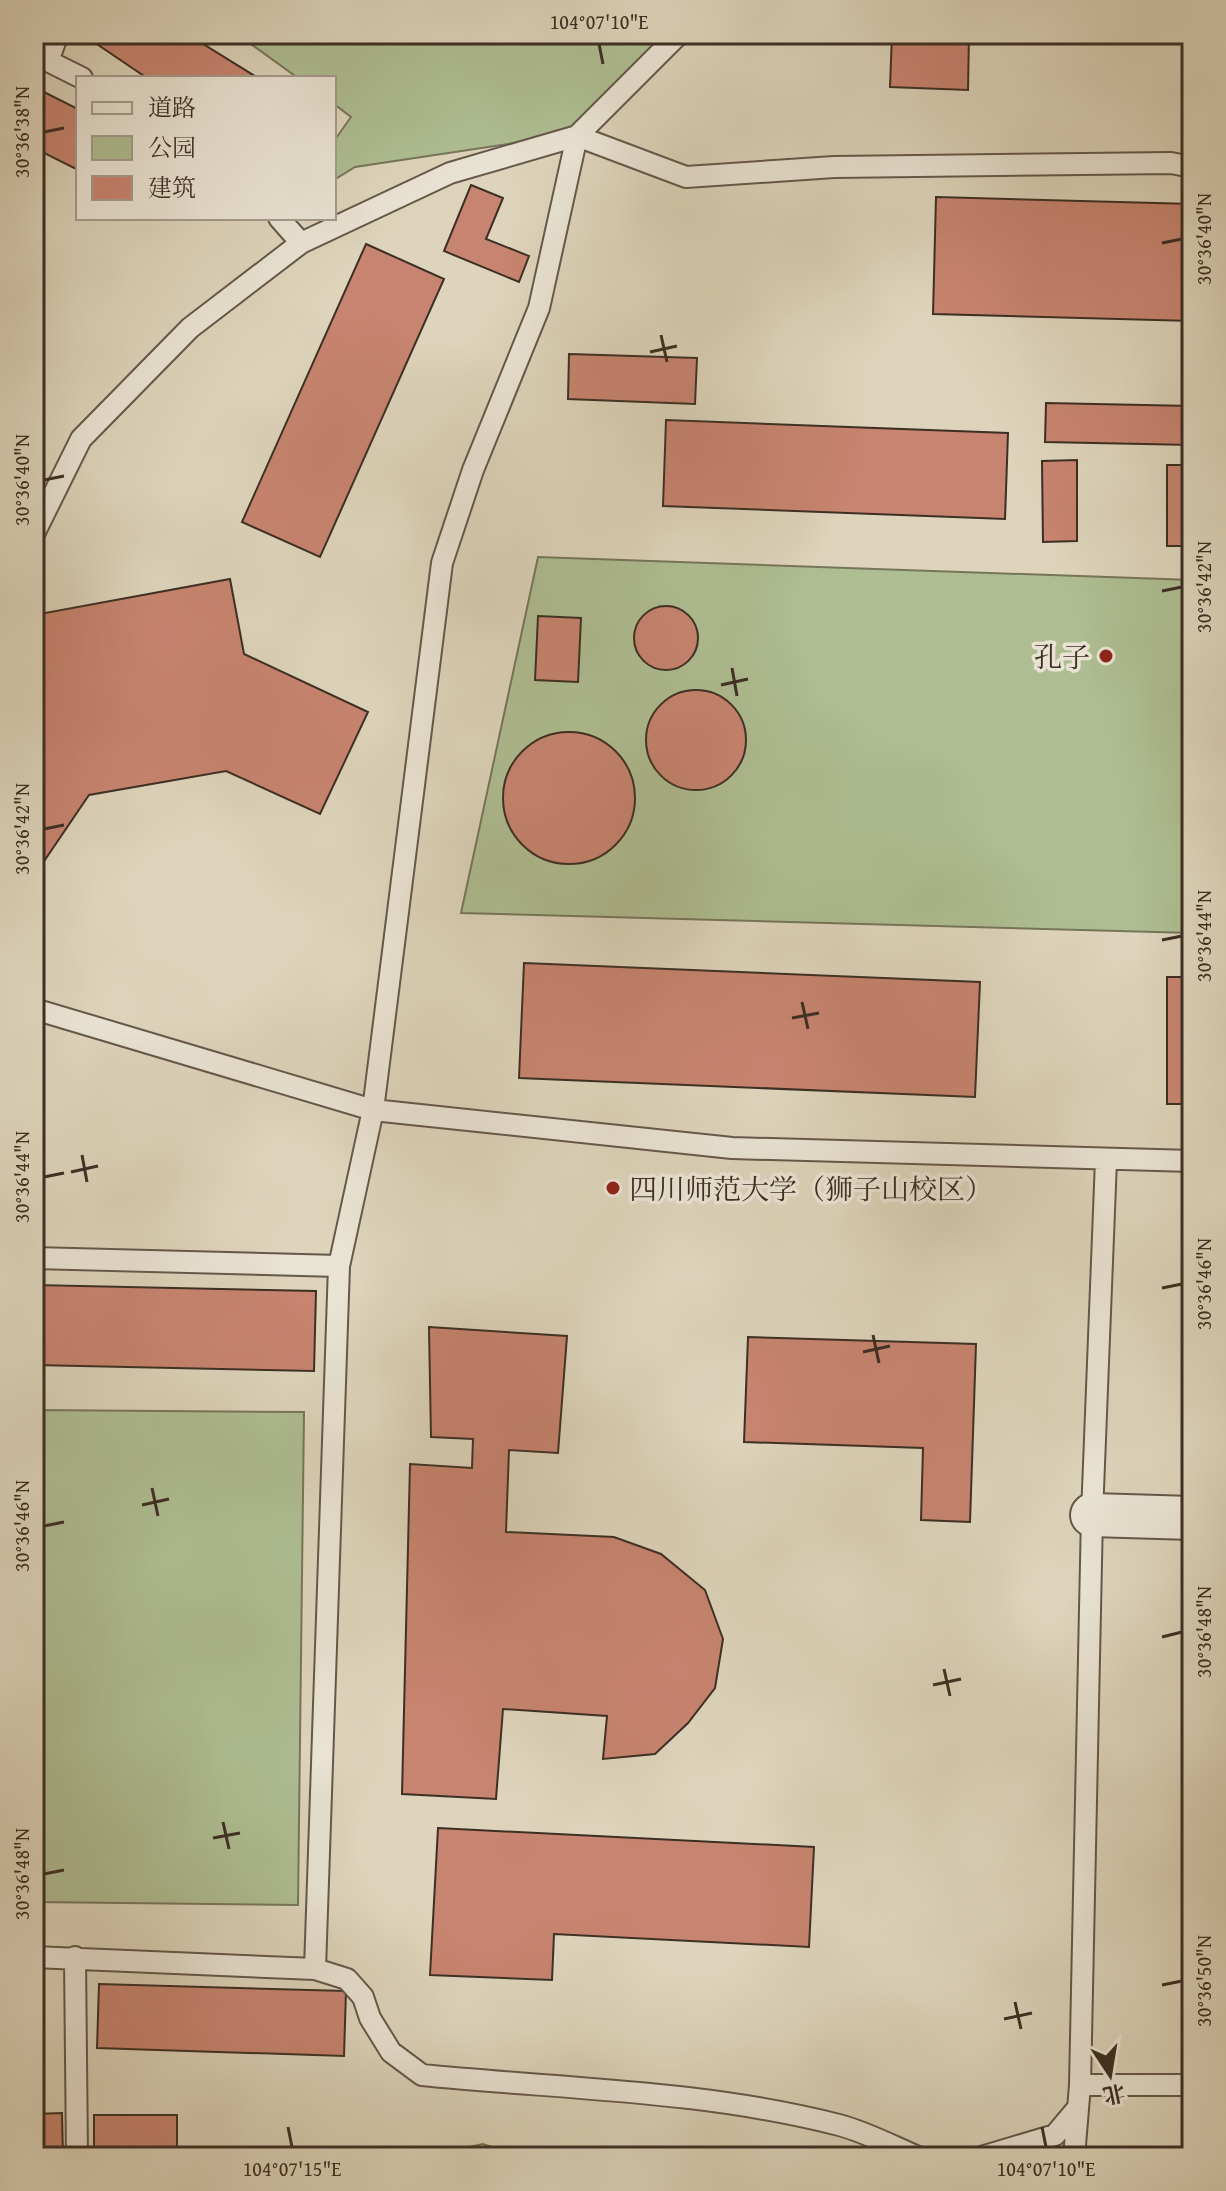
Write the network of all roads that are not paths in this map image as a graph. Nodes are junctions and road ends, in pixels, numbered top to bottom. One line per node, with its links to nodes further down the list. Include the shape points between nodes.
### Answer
1 (58, 34): 3 (lane)
2 (679, 34): 5 (lane)
3 (41, 58): 4 (lane)
4 (78, 76)
5 (577, 136): 6 (lane, via 686,177 1021,163); 8 (lane, via 450,173); 11 (lane, via 539,308 473,470 442,563)
6 (1192, 167)
7 (281, 220): 8 (lane)
8 (301, 243): 9 (lane, via 190,328 81,439)
9 (34, 534)
10 (34, 1009): 11 (lane)
11 (373, 1110): 12 (lane, via 732,1148); 15 (lane)
12 (1106, 1160): 13 (lane); 16 (lane)
13 (1192, 1161)
14 (34, 1258): 15 (lane)
15 (339, 1266): 20 (lane)
16 (1092, 1515): 17 (street); 21 (lane)
17 (1192, 1518)
18 (34, 1957): 19 (lane)
19 (75, 1957): 20 (lane); 24 (lane)
20 (315, 1969): 25 (lane, via 347,1979 363,1997 391,2052 422,2075 668,2095 751,2108 841,2125)
21 (1080, 2085): 22 (lane); 23 (lane)
22 (1192, 2085)
23 (1076, 2110): 26 (lane, via 1055,2135); 27 (lane)
24 (77, 2157)
25 (918, 2157)
26 (981, 2157)
27 (1074, 2157)

